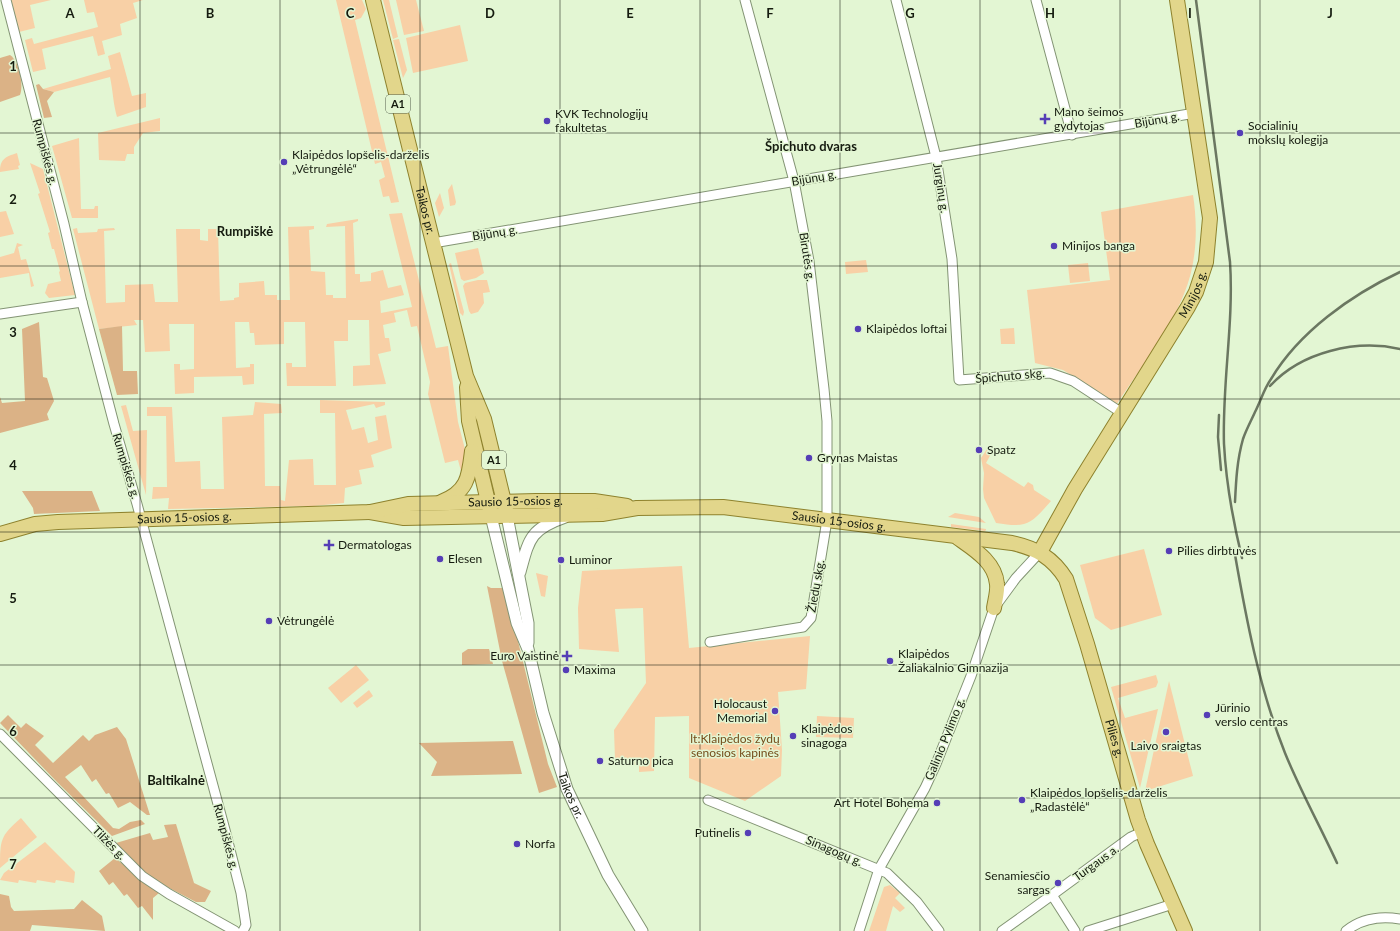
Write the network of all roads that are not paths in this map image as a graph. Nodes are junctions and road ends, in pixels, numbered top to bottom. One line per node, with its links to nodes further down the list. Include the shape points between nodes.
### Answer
1 (6, 0): 12 (street, Rumpiškės g.)
2 (373, 0): 11 (main road, Taikos pr. / A1)
3 (745, 0): 10 (street, Birutės g.)
4 (896, 0): 9 (street, Jurginų g.)
5 (1036, 0): 8 (street)
6 (1177, 0): 7 (main road, Minijos g.)
7 (1195, 113): 8 (street, Bijūnų g.); 16 (main road, Minijos g., via 1210,218 1206,262 1188,307)
8 (1072, 135): 9 (street, Bijūnų g.)
9 (936, 157): 10 (street, Bijūnų g.); 15 (street, Jurginų g., via 952,259)
10 (794, 181): 11 (street, Bijūnų g.); 27 (street, Birutės g., via 809,261 825,405)
11 (433, 243): 14 (main road, Taikos pr. / A1)
12 (82, 302): 13 (street); 26 (street, Rumpiškės g.)
13 (0, 314)
14 (466, 376): 17 (main road, Taikos pr. / A1); 19 (main road, Taikos pr. / A1, via 484,419)
15 (959, 380): 16 (street, Špichuto skg., via 1050,373 1074,381)
16 (1122, 413): 30 (main road, Minijos g.)
17 (473, 441): 18 (main road, Taikos pr. / A1); 20 (main road, via 469,478 456,494)
18 (488, 502): 19 (main road, Sausio 15-osios g.); 20 (main road, Sausio 15-osios g.); 24 (main road, Taikos pr. / A1)
19 (504, 502): 21 (main road, Sausio 15-osios g., via 594,501); 25 (main road, Taikos pr. / A1)
20 (436, 503): 22 (main road, Sausio 15-osios g., via 408,504)
21 (637, 508): 23 (main road, Sausio 15-osios g., via 602,514); 27 (main road, Sausio 15-osios g., via 723,507)
22 (370, 512): 24 (main road, Sausio 15-osios g., via 404,518); 26 (main road, Sausio 15-osios g.)
23 (572, 514): 25 (main road, Sausio 15-osios g.); 31 (street, via 553,521 534,534 529,541)
24 (491, 516): 25 (main road, Sausio 15-osios g.); 34 (street, Taikos pr. / A1, via 517,623)
25 (507, 516): 31 (street, Taikos pr. / A1)
26 (141, 520): 28 (main road, Sausio 15-osios g., via 35,524); 43 (street, Rumpiškės g., via 241,893 246,925)
27 (827, 520): 29 (main road, Sausio 15-osios g.); 33 (street, Žiedų skg., via 811,618 803,627)
28 (0, 534)
29 (958, 537): 30 (main road, Sausio 15-osios g., via 1012,543); 32 (main road, via 984,558 995,574 997,585)
30 (1040, 552): 32 (street, Galinio Pylimo g., via 1016,578); 37 (main road, Pilies g., via 1060,570 1072,594)
31 (520, 575): 34 (street, Taikos pr. / A1, via 528,623)
32 (994, 608): 38 (street, Galinio Pylimo g., via 971,676 932,774)
33 (710, 642)
34 (528, 649): 44 (street, Taikos pr. / A1, via 543,713 566,789 608,875)
35 (0, 734): 42 (street, Tilžės g., via 142,876)
36 (708, 800): 38 (street, Sinagogų g.)
37 (1142, 832): 39 (street, Turgaus a., via 1131,837); 40 (main road, Pilies g.)
38 (879, 869): 45 (street, Galinio Pylimo g.); 46 (street, Sinagogų g., via 893,877 918,902)
39 (1052, 895): 47 (street, Turgaus a.); 48 (street)
40 (1173, 904): 49 (street); 50 (main road, Pilies g.)
41 (1400, 919): 51 (street, via 1370,919)
42 (235, 931)
43 (243, 931)
44 (642, 931)
45 (859, 931)
46 (939, 931)
47 (1002, 931)
48 (1075, 931)
49 (1088, 931)
50 (1185, 931)
51 (1346, 931)

